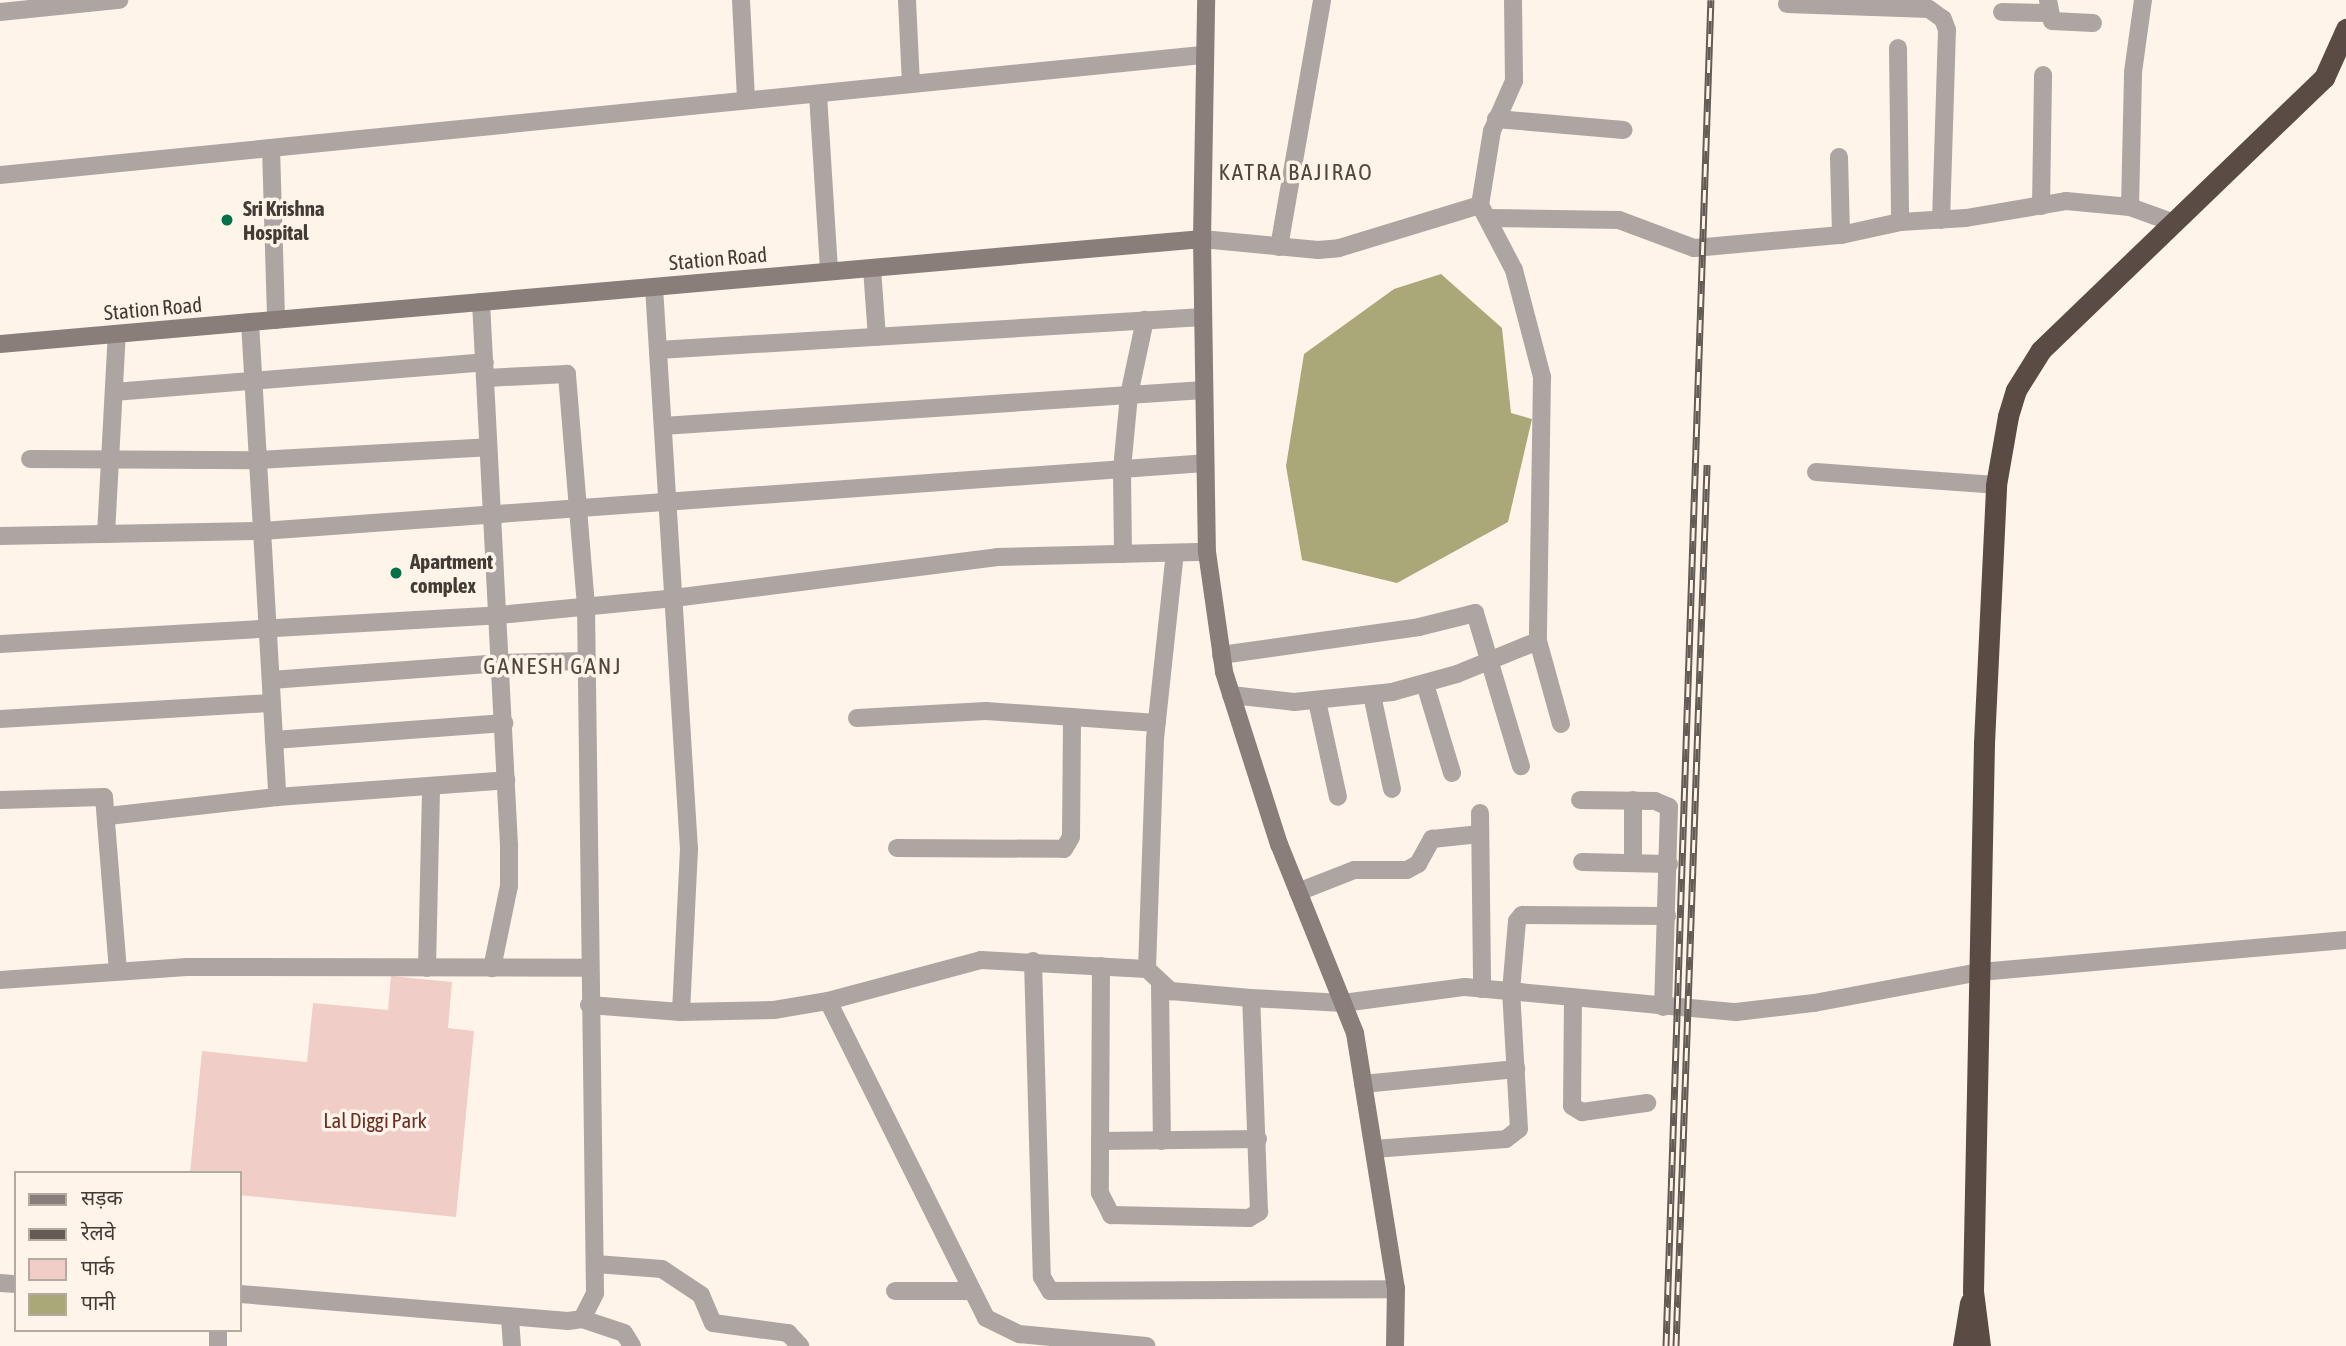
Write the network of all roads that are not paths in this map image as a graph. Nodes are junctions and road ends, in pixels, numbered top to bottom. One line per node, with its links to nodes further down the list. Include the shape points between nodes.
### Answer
1 (119, 0): 10 (street)
2 (741, 0): 19 (street)
3 (908, 0): 17 (street)
4 (1206, 0): 15 (street)
5 (1322, 0): 33 (street)
6 (1513, 0): 20 (street, via 1514,81 1511,97)
7 (2143, 0): 26 (street, via 2133,72)
8 (1787, 4): 28 (street, via 1929,9 1943,19 1947,30)
9 (2048, 6): 11 (street); 12 (street, via 2057,22)
10 (0, 12)
11 (2002, 12)
12 (2093, 23)
13 (2346, 29): 30 (highway, via 2324,78)
14 (1898, 48): 29 (street)
15 (1202, 55): 17 (street); 32 (street)
16 (2043, 75): 25 (street)
17 (911, 84): 18 (street)
18 (818, 95): 19 (street); 35 (street)
19 (746, 100): 22 (street)
20 (1496, 119): 21 (street); 27 (street)
21 (1624, 130)
22 (271, 148): 24 (street); 39 (street)
23 (1839, 157): 31 (street)
24 (0, 175)
25 (2041, 206): 26 (street, via 2084,200); 28 (street)
26 (2130, 207): 30 (street)
27 (1485, 212): 31 (street, via 1619,220 1694,248); 33 (street, via 1362,245 1318,250); 73 (street, via 1514,270 1542,377)
28 (1941, 220): 29 (street)
29 (1900, 222): 31 (street)
30 (2172, 222): 59 (highway, via 2041,351 2016,390)
31 (1841, 235)
32 (1202, 239): 33 (street); 34 (street, Station Road); 38 (street)
33 (1279, 247)
34 (872, 268): 35 (street, Station Road); 43 (street)
35 (829, 271): 36 (street, Station Road)
36 (654, 287): 37 (street, Station Road); 45 (street)
37 (481, 302): 39 (street, Station Road); 46 (street)
38 (1203, 317): 40 (street); 48 (street)
39 (276, 320): 41 (street, Station Road)
40 (1145, 320): 43 (street); 50 (street)
41 (250, 322): 42 (street, Station Road); 47 (street)
42 (117, 334): 44 (street, Station Road); 49 (street)
43 (877, 337): 45 (street)
44 (0, 344)
45 (658, 350): 51 (street)
46 (485, 370): 47 (street); 52 (street); 61 (street, via 568,374)
47 (254, 383): 49 (street); 54 (street)
48 (1204, 390): 50 (street); 56 (street)
49 (114, 392): 55 (street)
50 (1129, 395): 51 (street); 57 (street)
51 (663, 426): 60 (street)
52 (488, 447): 54 (street); 62 (street)
53 (30, 459): 55 (street)
54 (258, 460): 55 (street); 63 (street)
55 (110, 461): 64 (street)
56 (1205, 463): 57 (street); 66 (street)
57 (1122, 469): 60 (street); 68 (street)
58 (1816, 472): 59 (street)
59 (1996, 485): 119 (highway)
60 (668, 502): 61 (street); 69 (street)
61 (579, 509): 62 (street); 70 (street)
62 (493, 515): 63 (street); 71 (street)
63 (262, 531): 64 (street); 72 (street)
64 (106, 534): 65 (street)
65 (0, 536)
66 (1206, 552): 67 (street); 75 (street)
67 (1175, 553): 68 (street); 89 (street)
68 (1123, 554): 69 (street, via 997,556)
69 (674, 598): 70 (street); 130 (street, via 689,849)
70 (586, 606): 71 (street); 77 (street)
71 (499, 615): 72 (street); 78 (street)
72 (268, 628): 74 (street); 79 (street)
73 (1538, 641): 76 (street); 90 (street)
74 (0, 644)
75 (1221, 655): 76 (street, via 1419,627 1469,612 1479,619); 81 (street)
76 (1491, 660): 80 (street); 92 (street)
77 (586, 661): 78 (street); 116 (street)
78 (501, 663): 79 (street); 88 (street)
79 (271, 680): 84 (street)
80 (1425, 684): 82 (street); 93 (street)
81 (1231, 695): 83 (street); 109 (street)
82 (1372, 695): 83 (street); 96 (street)
83 (1317, 702): 98 (street)
84 (272, 703): 87 (street); 91 (street)
85 (1072, 717): 86 (street, via 976,711); 89 (street); 105 (street, via 1071,837 1064,849)
86 (857, 718)
87 (0, 719)
88 (504, 723): 91 (street); 94 (street)
89 (1157, 723): 117 (street)
90 (1561, 724)
91 (274, 740): 97 (street)
92 (1521, 766)
93 (1452, 774)
94 (506, 780): 95 (street); 115 (street, via 509,886)
95 (431, 786): 97 (street); 114 (street)
96 (1392, 789)
97 (277, 797): 103 (street)
98 (1338, 797)
99 (0, 800): 103 (street, via 99,794 104,797)
100 (1580, 800): 101 (street)
101 (1633, 800): 107 (street); 108 (street, via 1663,802 1669,807)
102 (1480, 813): 104 (street)
103 (107, 816): 118 (street)
104 (1480, 834): 109 (street, via 1432,839 1418,864 1407,870 1354,870); 122 (street)
105 (897, 848)
106 (1582, 862): 107 (street)
107 (1633, 863): 108 (street)
108 (1669, 864): 110 (street)
109 (1298, 892): 127 (street)
110 (1667, 916): 123 (street, via 1522,915 1517,921); 129 (street)
111 (2346, 940): 119 (street)
112 (1033, 961): 113 (street); 126 (street, via 981,960); 139 (street, via 1042,1277 1050,1291)
113 (1101, 966): 117 (street); 136 (street)
114 (428, 968): 115 (street); 118 (street)
115 (492, 968): 116 (street)
116 (589, 968): 128 (street)
117 (1147, 969): 121 (street)
118 (118, 970): 120 (street)
119 (1980, 972): 129 (street, via 1814,1003 1736,1012); 142 (highway)
120 (0, 980)
121 (1160, 985): 124 (street, via 1171,991); 135 (street)
122 (1482, 989): 123 (street); 127 (street)
123 (1511, 991): 125 (street); 131 (street)
124 (1251, 998): 127 (street); 134 (street)
125 (1573, 998): 129 (street); 133 (street, via 1572,1107 1582,1112)
126 (828, 1001): 130 (street, via 774,1010); 141 (street)
127 (1343, 1003): 132 (street, via 1355,1033)
128 (590, 1005): 130 (street); 138 (street)
129 (1663, 1007)
130 (681, 1012)
131 (1516, 1069): 132 (street); 137 (street, via 1519,1129 1514,1136)
132 (1363, 1084): 137 (street)
133 (1647, 1102)
134 (1258, 1139): 135 (street); 136 (street, via 1261,1204 1259,1212 1249,1218 1111,1215 1100,1193)
135 (1162, 1140): 136 (street)
136 (1100, 1142)
137 (1374, 1149): 139 (street)
138 (596, 1264): 145 (street, via 595,1293); 148 (street, via 662,1269 701,1295 713,1323 788,1333)
139 (1396, 1289): 150 (street)
140 (895, 1290): 141 (street)
141 (971, 1291): 149 (street, via 986,1318 1019,1334)
142 (1973, 1291): 151 (highway); 152 (highway)
143 (242, 1294): 144 (street)
144 (510, 1318): 145 (street); 146 (street)
145 (582, 1319): 147 (street, via 624,1333)
146 (512, 1346)
147 (632, 1346)
148 (800, 1346)
149 (1146, 1346)
150 (1395, 1346)
151 (1963, 1346)
152 (1980, 1346)

